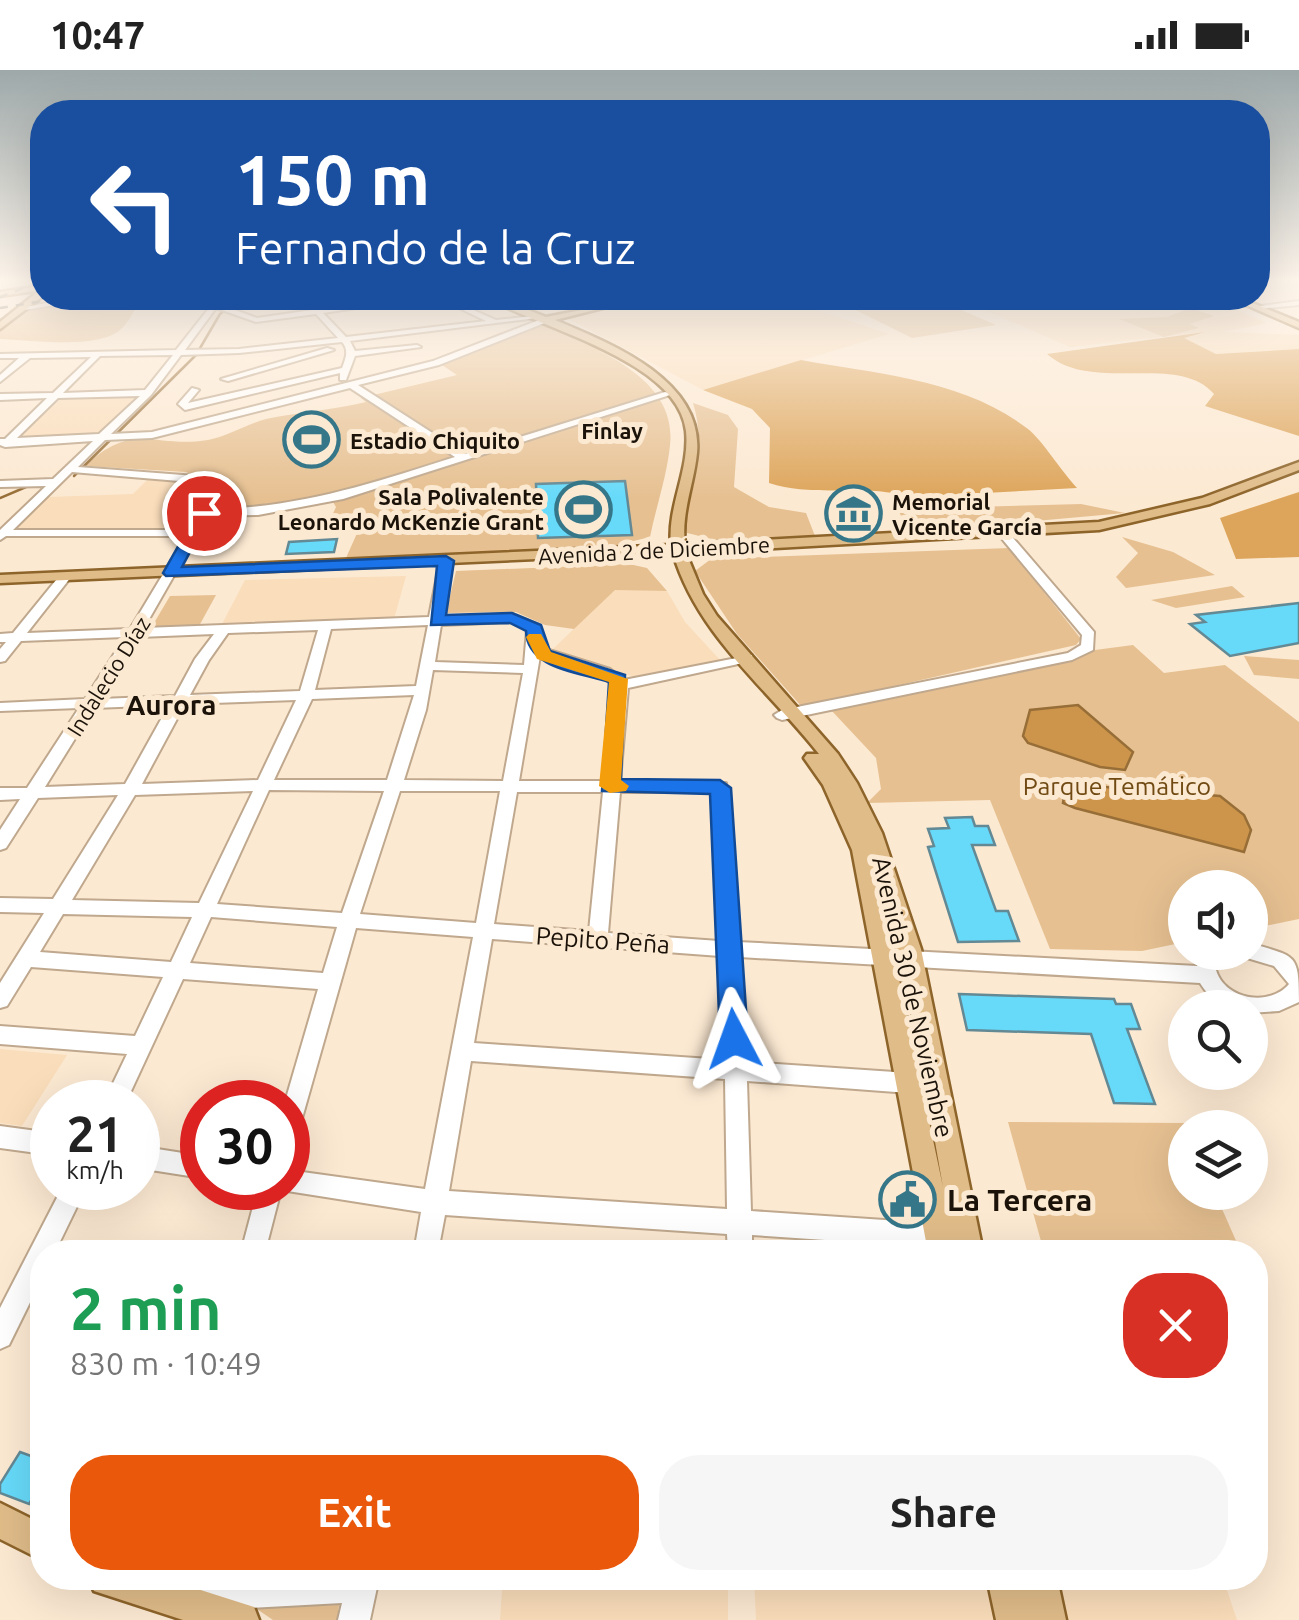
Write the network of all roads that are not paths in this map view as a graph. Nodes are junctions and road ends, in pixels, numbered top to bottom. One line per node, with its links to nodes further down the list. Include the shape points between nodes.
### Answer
1 (129, 353): 8 (street)
2 (191, 353): 19 (street)
3 (313, 353): 12 (street)
4 (350, 353): 13 (street)
5 (425, 353): 11 (street)
6 (462, 353): 11 (street)
7 (614, 353): 21 (main road)
8 (98, 354): 10 (street); 20 (street)
9 (0, 356): 10 (street)
10 (28, 356): 14 (street)
11 (436, 364): 17 (street)
12 (264, 368): 15 (street); 16 (street)
13 (344, 370): 16 (street); 17 (street)
14 (0, 379)
15 (225, 379)
16 (288, 383): 18 (street, via 186,407)
17 (350, 387): 23 (street); 25 (street)
18 (195, 390)
19 (148, 393): 20 (street); 23 (street)
20 (58, 395): 22 (street); 24 (street)
21 (669, 395): 25 (street); 36 (main road, via 683,438)
22 (0, 396)
23 (108, 440): 24 (street); 27 (street)
24 (2, 444)
25 (462, 457): 31 (street, via 311,503)
26 (1299, 466): 34 (main road, Avenida 2 de Diciembre, via 1156,514)
27 (77, 469): 29 (street); 31 (street, Indalecio Díaz, via 217,478 222,481)
28 (1299, 474): 34 (main road, Avenida 2 de Diciembre, via 1164,520 1101,532)
29 (56, 482): 30 (street); 33 (street)
30 (0, 484)
31 (204, 513): 32 (street, Indalecio Díaz)
32 (194, 533): 33 (street); 38 (street, Indalecio Díaz)
33 (2, 534)
34 (1006, 537): 35 (main road, Avenida 2 de Diciembre); 58 (street, via 1089,635 1088,647 1072,656)
35 (713, 550): 36 (main road); 36 (main road, via 695,561)
36 (673, 552): 37 (main road, Avenida 2 de Diciembre); 49 (main road, Avenida 30 de Noviembre, via 708,632)
37 (446, 564): 38 (main road, Avenida 2 de Diciembre); 41 (street)
38 (170, 575): 39 (main road, Avenida 2 de Diciembre); 44 (street, Indalecio Díaz)
39 (63, 580): 40 (main road, Avenida 2 de Diciembre); 46 (street)
40 (0, 582)
41 (437, 621): 42 (street); 47 (street, via 512,618 534,628); 50 (street)
42 (326, 624): 43 (street); 54 (street)
43 (224, 629): 44 (street); 55 (street)
44 (135, 632): 46 (street); 56 (street, Indalecio Díaz)
45 (0, 638): 46 (street)
46 (16, 638): 48 (street)
47 (535, 645): 51 (street); 52 (street, via 544,655 614,676)
48 (0, 658)
49 (741, 659): 52 (street); 58 (main road, Avenida 30 de Noviembre)
50 (428, 666): 51 (street); 53 (street)
51 (531, 669): 61 (street)
52 (621, 686): 62 (street)
53 (424, 690): 54 (street); 59 (street)
54 (306, 695): 55 (street); 60 (street)
55 (180, 700): 56 (street); 63 (street)
56 (91, 704): 57 (street); 64 (street, Indalecio Díaz)
57 (0, 707)
58 (789, 714): 76 (main road, Avenida 30 de Noviembre, via 862,850)
59 (394, 784): 60 (street); 61 (street); 70 (street)
60 (264, 785): 63 (street); 69 (street)
61 (511, 785): 62 (street); 71 (street)
62 (610, 786): 72 (street); 73 (street, via 720,788)
63 (132, 788): 64 (street); 67 (street)
64 (33, 793): 65 (street); 66 (street, Indalecio Díaz)
65 (0, 794)
66 (0, 844)
67 (63, 904): 68 (street, Pepito Peña); 69 (street, Pepito Peña); 75 (street)
68 (0, 905)
69 (206, 910): 70 (street, Pepito Peña); 78 (street)
70 (348, 922): 71 (street, Pepito Peña); 80 (street)
71 (482, 931): 72 (street, Pepito Peña); 85 (street)
72 (598, 940): 73 (street, Pepito Peña)
73 (728, 949): 76 (street, Pepito Peña); 86 (street)
74 (1268, 956): 81 (street, via 1281,960)
75 (28, 959): 78 (street); 82 (street)
76 (898, 959): 79 (street, Pepito Peña); 89 (main road, Avenida 30 de Noviembre); 103 (main road, Avenida 30 de Noviembre)
77 (1209, 970): 79 (street)
78 (177, 972): 80 (street); 84 (street)
79 (1206, 975): 81 (street, via 1226,999 1249,1007 1286,1000)
80 (331, 982): 88 (street)
81 (1299, 985)
82 (0, 1000)
83 (0, 1035): 84 (street)
84 (143, 1046): 87 (street)
85 (462, 1051): 86 (street); 93 (street)
86 (736, 1069): 89 (street); 96 (street)
87 (126, 1080)
88 (302, 1080)
89 (909, 1083): 102 (main road, Avenida 30 de Noviembre)
90 (0, 1137): 91 (street)
91 (30, 1141)
92 (310, 1183): 93 (street)
93 (435, 1202): 96 (street); 99 (street)
94 (63, 1210): 97 (street)
95 (264, 1210): 98 (street)
96 (740, 1223): 100 (street); 101 (street)
97 (48, 1240)
98 (256, 1240)
99 (428, 1240)
100 (740, 1240)
101 (902, 1240)
102 (939, 1240)
103 (966, 1240)
104 (30, 1276): 105 (street)
105 (0, 1336)
106 (0, 1520): 107 (main road)
107 (30, 1536)
108 (172, 1590): 112 (main road)
109 (361, 1590): 113 (street)
110 (1008, 1590): 114 (main road)
111 (1042, 1590): 115 (main road)
112 (241, 1620)
113 (354, 1620)
114 (1014, 1620)
115 (1048, 1620)

